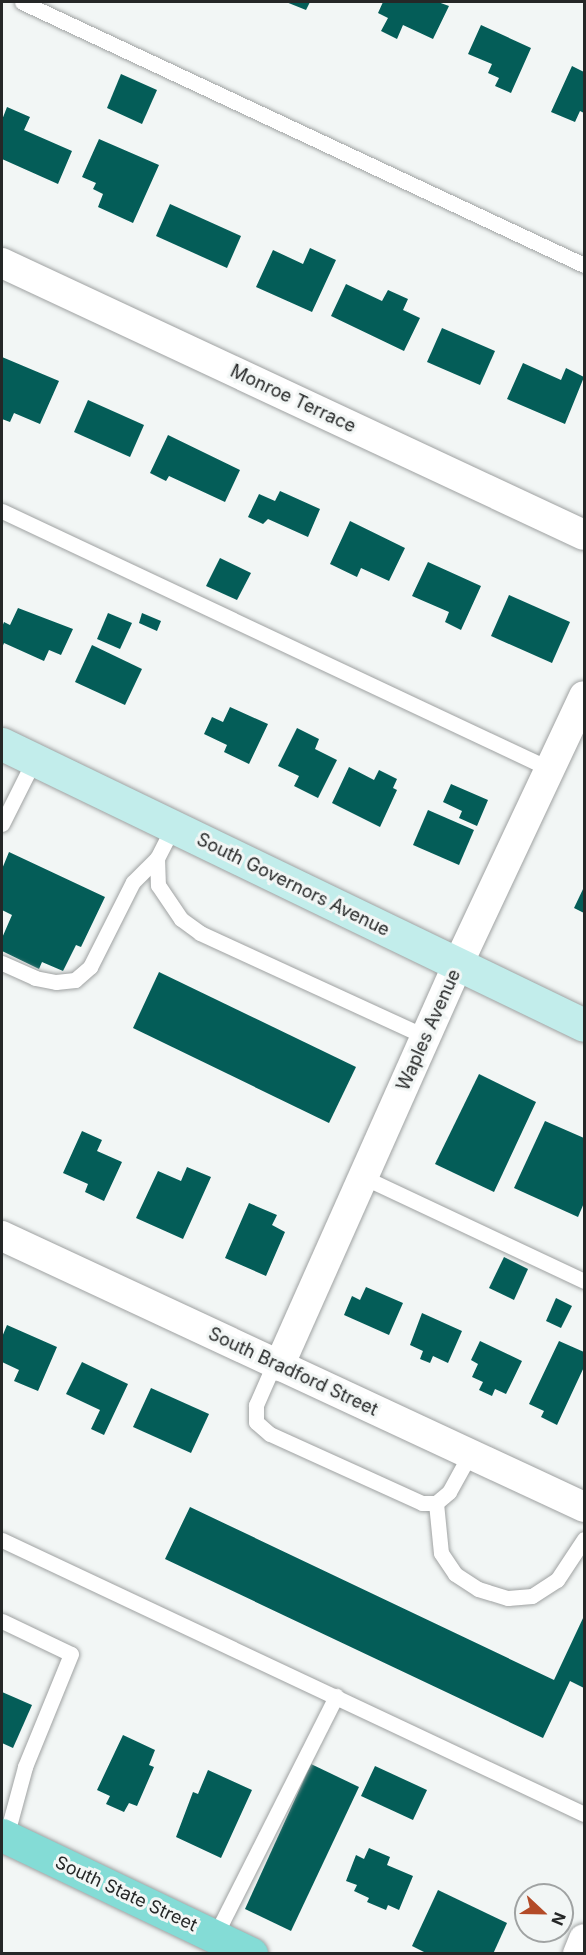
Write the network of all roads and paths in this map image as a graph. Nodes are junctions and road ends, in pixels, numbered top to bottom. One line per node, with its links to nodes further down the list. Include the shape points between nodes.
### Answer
1 (22, 2): 3 (lane)
2 (2, 263): 5 (street, Monroe Terrace)
3 (585, 265)
4 (2, 511): 9 (lane)
5 (585, 535)
6 (585, 696): 9 (street, Waples Avenue)
7 (2, 744): 8 (main road, South Governors Avenue)
8 (34, 760): 10 (lane); 11 (main road, South Governors Avenue)
9 (550, 769): 14 (street, Waples Avenue)
10 (2, 824)
11 (173, 827): 12 (lane); 14 (main road, South Governors Avenue)
12 (157, 858): 13 (lane, via 133,882 90,967 75,980 35,978); 16 (lane, via 158,885 181,919 200,933)
13 (2, 963)
14 (458, 964): 15 (main road, South Governors Avenue); 16 (street, Waples Avenue)
15 (585, 1025)
16 (426, 1037): 17 (street, Waples Avenue)
17 (363, 1177): 19 (lane); 20 (street, Waples Avenue)
18 (2, 1236): 20 (street, South Bradford Street)
19 (585, 1281)
20 (277, 1365): 21 (street, South Bradford Street); 22 (lane, via 256,1405 256,1422 270,1434 422,1503)
21 (470, 1454): 22 (lane, via 449,1492); 23 (street, South Bradford Street)
22 (436, 1503): 24 (lane, via 441,1553 455,1574 478,1589 508,1598 532,1596 557,1581)
23 (585, 1507)
24 (585, 1539)
25 (2, 1540): 27 (lane)
26 (2, 1621): 29 (lane, via 71,1654 25,1767)
27 (336, 1696): 28 (lane); 30 (lane)
28 (585, 1814)
29 (4, 1836): 30 (main road, South State Street)
30 (215, 1936): 32 (main road, South State Street)
31 (585, 1939): 33 (street)
32 (251, 1953)
33 (578, 1953)

